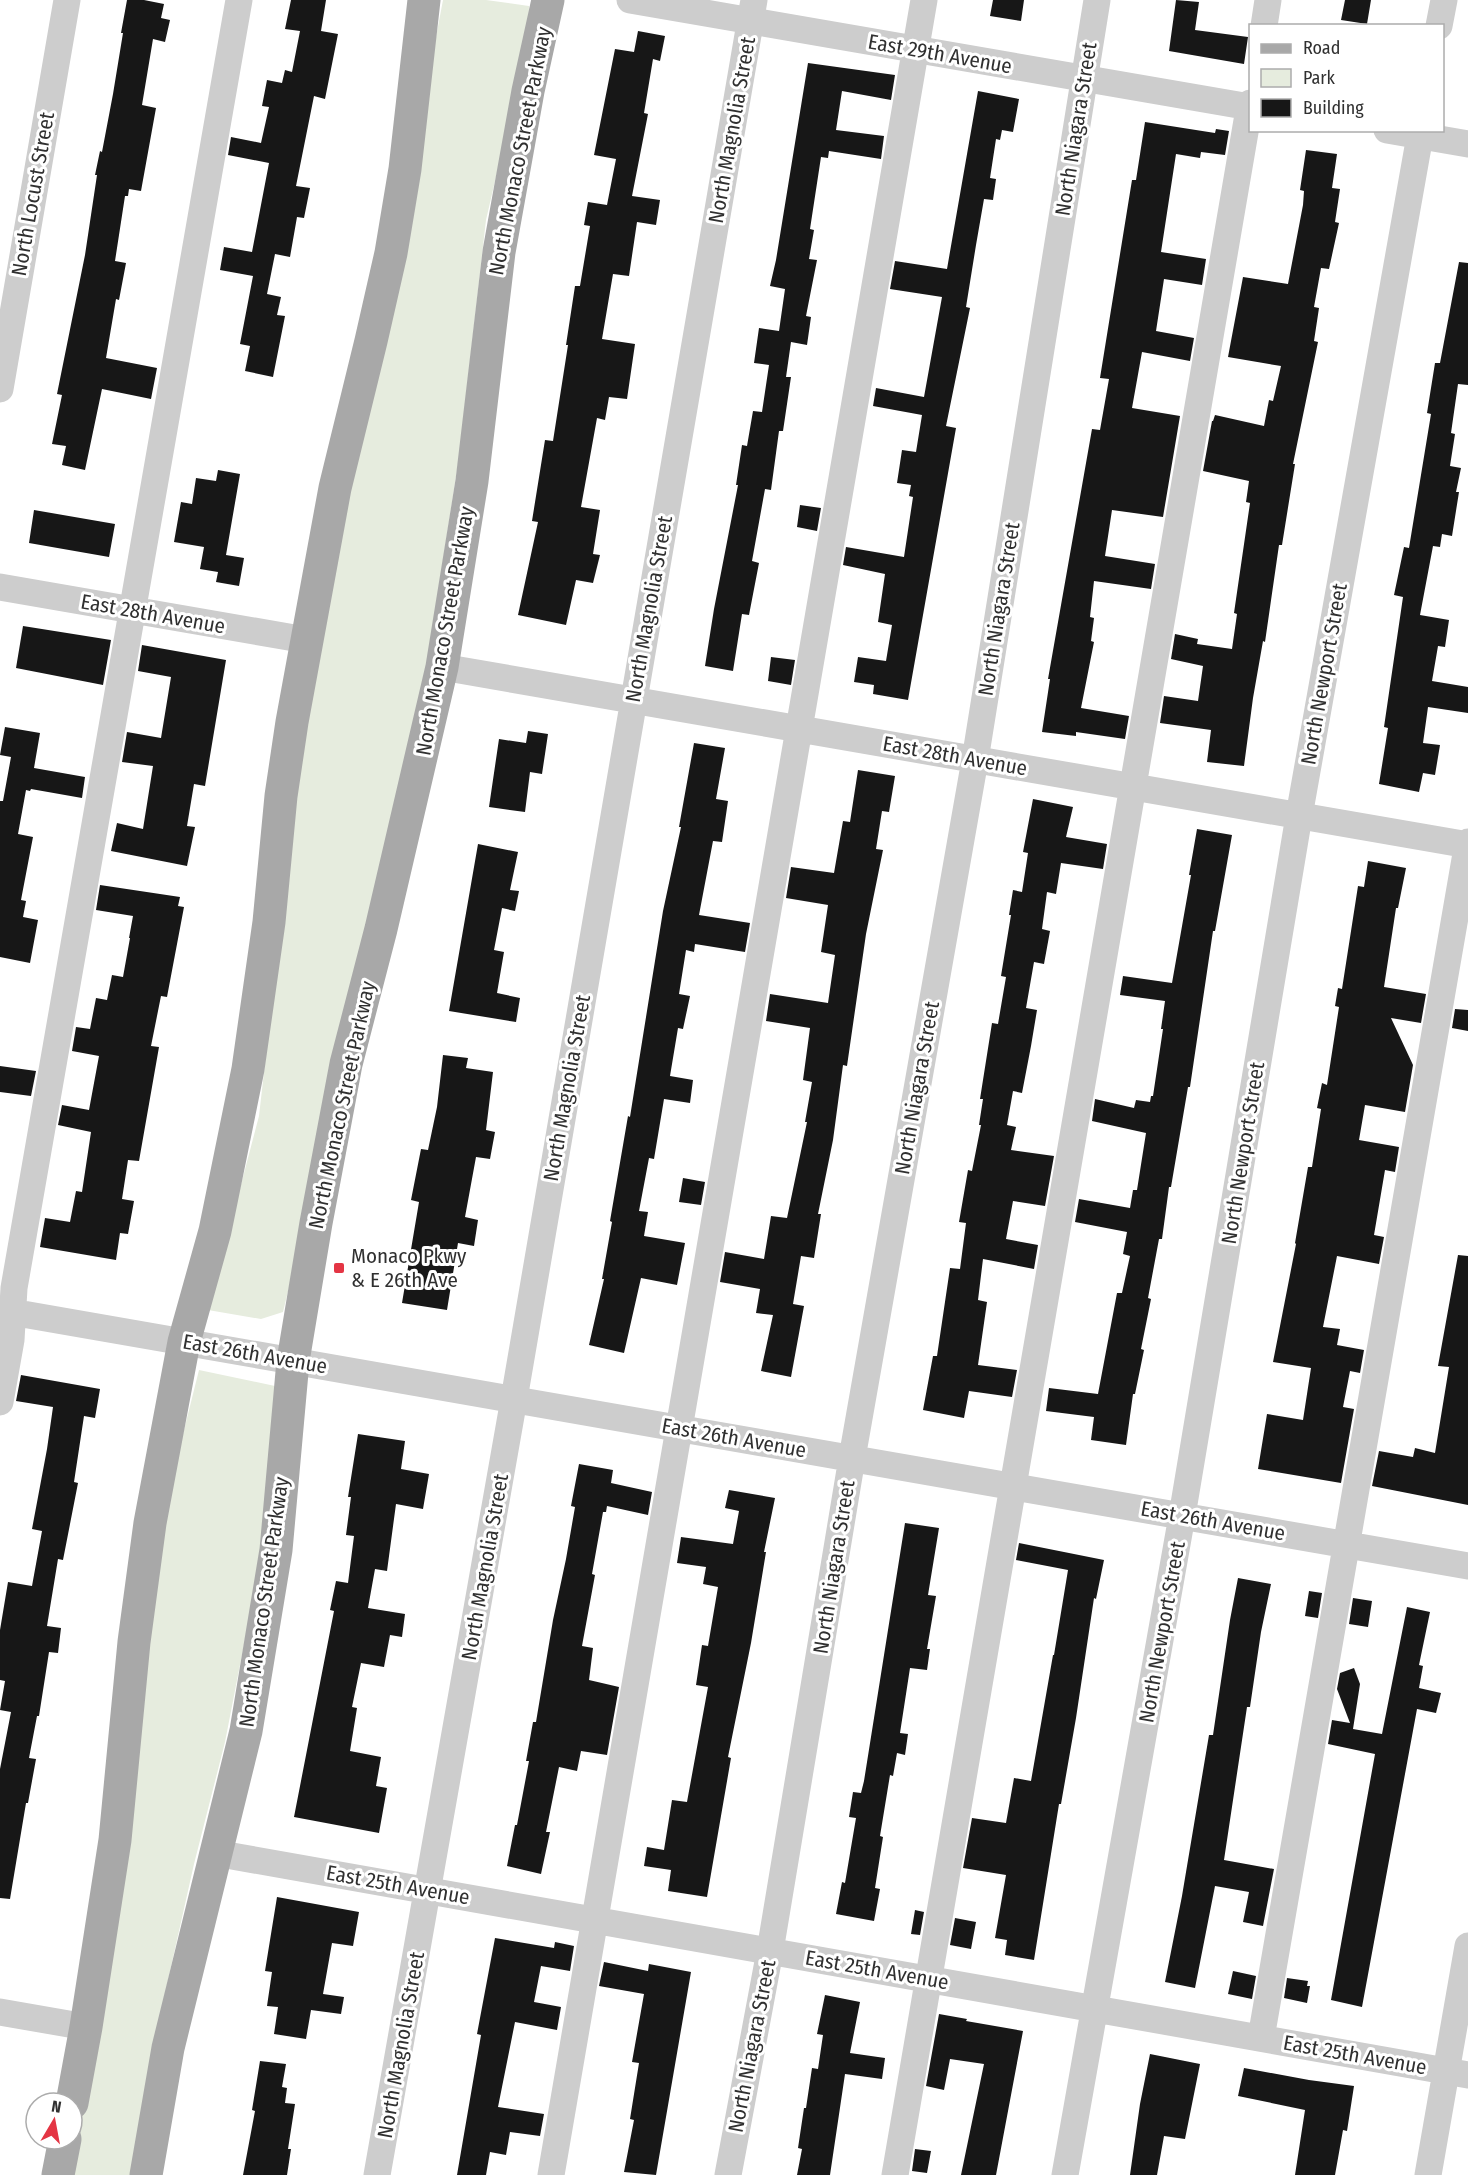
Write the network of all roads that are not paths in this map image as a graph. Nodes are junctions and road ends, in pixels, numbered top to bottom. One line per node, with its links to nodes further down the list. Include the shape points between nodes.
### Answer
1 (67, 0): 19 (street, North Locust Street)
2 (239, 0): 21 (street)
3 (424, 0): 22 (main road, via 405,169 391,253 335,488)
4 (548, 0): 23 (main road, North Monaco Street Parkway, via 498,252 472,481)
5 (630, 0): 10 (street, East 29th Avenue)
6 (924, 0): 13 (street)
7 (1097, 0): 14 (street, North Niagara Street)
8 (1268, 0): 11 (street)
9 (1444, 0): 12 (street)
10 (752, 10): 13 (street, East 29th Avenue); 24 (street, North Magnolia Street)
11 (1264, 24)
12 (1439, 24)
13 (915, 49): 14 (street, East 29th Avenue); 25 (street)
14 (1084, 78): 15 (street, East 29th Avenue); 26 (street, North Niagara Street)
15 (1249, 106)
16 (1249, 112): 27 (street)
17 (1420, 133): 18 (street); 28 (street, North Newport Street)
18 (1468, 144)
19 (0, 389)
20 (0, 587): 21 (street, East 28th Avenue)
21 (131, 610): 22 (street, East 28th Avenue); 30 (street, via 14,1288)
22 (306, 640): 31 (main road, via 281,796 269,922 248,1069 215,1231)
23 (442, 667): 24 (street, East 28th Avenue); 32 (main road, North Monaco Street Parkway, via 346,1064)
24 (633, 700): 25 (street, East 28th Avenue); 33 (street, North Magnolia Street)
25 (799, 729): 26 (street, East 28th Avenue); 35 (street)
26 (975, 760): 27 (street, East 28th Avenue); 36 (street, North Niagara Street)
27 (1133, 787): 28 (street, East 28th Avenue); 37 (street)
28 (1299, 816): 29 (street, East 28th Avenue); 38 (street, North Newport Street)
29 (1468, 844): 39 (street)
30 (6, 1311): 31 (street, East 26th Avenue); 34 (street, via 11,1340)
31 (184, 1342): 32 (street, East 26th Avenue); 49 (main road, via 150,1523 115,1840)
32 (293, 1361): 33 (street, East 26th Avenue); 41 (main road, North Monaco Street Parkway, via 276,1550 261,1645 246,1731)
33 (514, 1399): 35 (street, East 26th Avenue); 42 (street, North Magnolia Street)
34 (0, 1402)
35 (679, 1428): 36 (street, East 26th Avenue); 43 (street)
36 (852, 1458): 37 (street, East 26th Avenue); 45 (street, North Niagara Street)
37 (1013, 1486): 38 (street, East 26th Avenue); 46 (street)
38 (1182, 1516): 39 (street, East 26th Avenue); 47 (street, North Newport Street)
39 (1347, 1545): 40 (street, East 26th Avenue); 50 (street)
40 (1468, 1566)
41 (215, 1853): 42 (street, East 25th Avenue); 55 (main road, North Monaco Street Parkway, via 168,2048)
42 (428, 1890): 43 (street, East 25th Avenue); 56 (street, North Magnolia Street)
43 (595, 1920): 45 (street, East 25th Avenue); 57 (street)
44 (1468, 1946): 51 (street)
45 (770, 1952): 46 (street, East 25th Avenue); 58 (street, North Niagara Street)
46 (928, 1979): 47 (street, East 25th Avenue); 59 (street)
47 (1095, 2009): 50 (street, East 25th Avenue); 60 (street, North Newport Street)
48 (0, 2012): 49 (street)
49 (86, 2027): 52 (main road)
50 (1261, 2038): 51 (street, East 25th Avenue)
51 (1457, 2073): 61 (street)
52 (74, 2091)
53 (63, 2151): 54 (main road)
54 (58, 2175)
55 (146, 2175)
56 (377, 2175)
57 (551, 2175)
58 (728, 2175)
59 (895, 2175)
60 (1065, 2175)
61 (1428, 2175)

